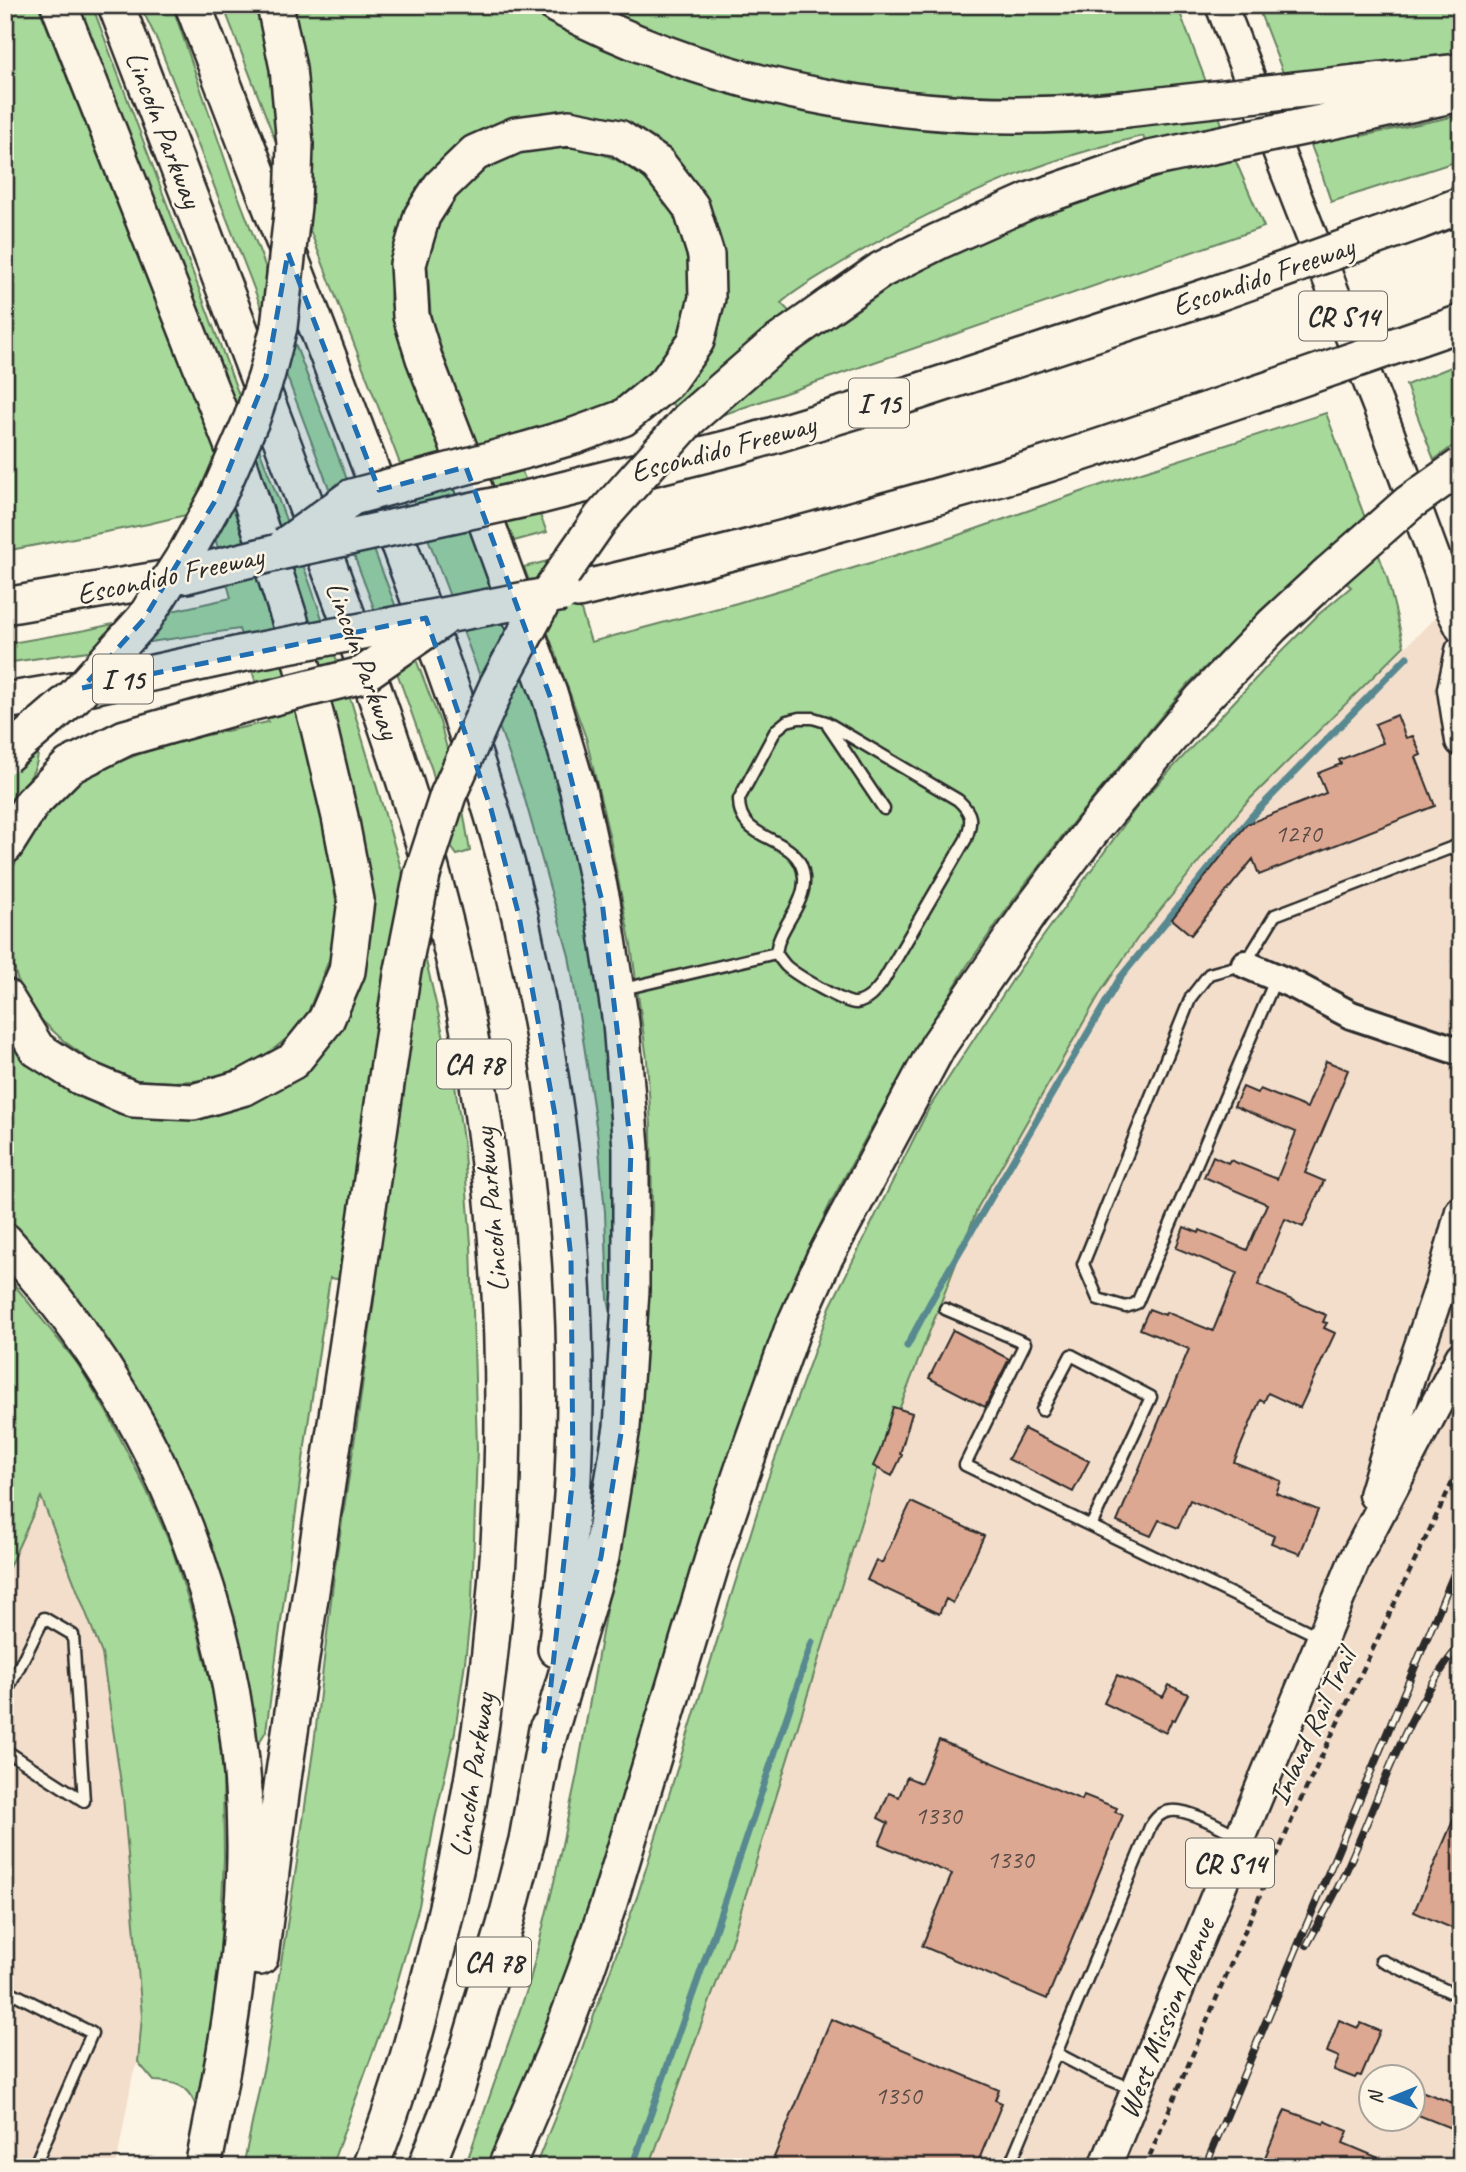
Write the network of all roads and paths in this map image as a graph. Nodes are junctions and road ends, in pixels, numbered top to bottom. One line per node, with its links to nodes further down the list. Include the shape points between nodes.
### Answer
1 (59, 5): 29 (highway, via 237,457 299,654 356,900 347,971 326,1020 293,1061 244,1087 193,1102 133,1099 81,1077 37,1049)
2 (116, 5): 52 (highway, Lincoln Parkway / CA 78, via 385,718 447,930 480,1098 502,1325 498,1552 490,1651 458,1863 424,2001)
3 (193, 5): 42 (highway, CA 78, via 455,697 491,809 539,1014 571,1258 574,1393 568,1558)
4 (275, 5): 21 (highway, bridge, via 288,68 295,144 293,206 279,327 252,418 218,496 144,619 75,696)
5 (556, 5): 9 (highway, bridge, via 658,50 743,78 820,96 922,111 1087,114)
6 (1221, 5): 16 (main road, CR S14)
7 (1461, 72): 9 (highway)
8 (1461, 93): 9 (highway)
9 (1363, 98): 51 (highway, bridge, via 1150,159 1031,200 881,270 773,346 689,419 601,518 542,603 498,684 448,794 422,875 402,975 283,1779 266,1923)
10 (1461, 205): 13 (highway, Escondido Freeway / I 15, bridge, via 1214,294 751,442 539,496)
11 (1461, 323): 15 (highway, I 15, bridge, via 977,484 578,590)
12 (1461, 466): 54 (highway, bridge, via 1409,503 1326,576 1202,699 1093,829 938,1046 830,1247 792,1332 718,1545 586,1970)
13 (275, 553): 14 (highway, Escondido Freeway / I 15, bridge, via 186,575); 28 (highway, bridge, via 352,497 523,451 574,436 623,418 667,382 696,341 707,298 706,255 691,206 658,164 619,138 569,128 516,135 475,153 441,186 422,216 408,264 411,316 424,358 551,699 574,777 602,901)
14 (5, 606)
15 (449, 614): 18 (highway, I 15, bridge); 24 (highway, bridge, via 362,676 125,738 69,765 32,803)
16 (1461, 628)
17 (1461, 651): 20 (main road, via 1453,689)
18 (5, 701)
19 (826, 722): 22 (lane); 25 (lane, via 799,718 776,730 739,799 745,822 794,853 802,868 802,894); 25 (lane, via 958,800 968,810 970,830 882,983 865,1000 840,999 786,966)
20 (1461, 741)
21 (5, 756)
22 (884, 809)
23 (1461, 844): 26 (lane, via 1275,915)
24 (5, 846)
25 (776, 953): 28 (lane)
26 (1245, 964): 27 (street); 27 (lane, via 1209,974 1191,998 1083,1264 1098,1299 1126,1307 1137,1303)
27 (1276, 978): 30 (street, via 1351,1015)
28 (615, 991): 42 (highway, via 631,1148 631,1290 622,1427 601,1557)
29 (5, 997)
30 (1461, 1052)
31 (1461, 1211): 38 (main road, West Mission Avenue / CR S14)
32 (5, 1241): 50 (highway, via 79,1330 154,1455 210,1597 226,1659 244,1790 245,1857 231,2018)
33 (945, 1309): 37 (lane, via 1025,1343 965,1465)
34 (1461, 1357): 38 (main road, West Mission Avenue / CR S14)
35 (1042, 1410): 37 (lane, via 1070,1356 1151,1397)
36 (1461, 1464): 57 (path, Inland Rail Trail, via 1297,1808)
37 (1091, 1526): 39 (lane)
38 (1354, 1559): 39 (main road, West Mission Avenue / CR S14)
39 (1322, 1638): 43 (main road, West Mission Avenue / CR S14)
40 (5, 1695): 41 (lane, via 44,1618 73,1635 84,1801)
41 (5, 1750)
42 (544, 1751): 53 (highway, CA 78, via 505,1925 455,2094)
43 (1240, 1837): 47 (lane, via 1208,1820 1172,1810 1157,1816); 48 (main road, West Mission Avenue / CR S14)
44 (1381, 1960): 46 (lane)
45 (5, 1989): 49 (lane, via 92,2033)
46 (1461, 1997)
47 (1056, 2053): 48 (lane); 55 (lane)
48 (1136, 2090): 56 (main road, West Mission Avenue / CR S14)
49 (34, 2167)
50 (202, 2167)
51 (225, 2167)
52 (370, 2167)
53 (426, 2167)
54 (506, 2167)
55 (1009, 2167)
56 (1105, 2167)
57 (1145, 2167)

